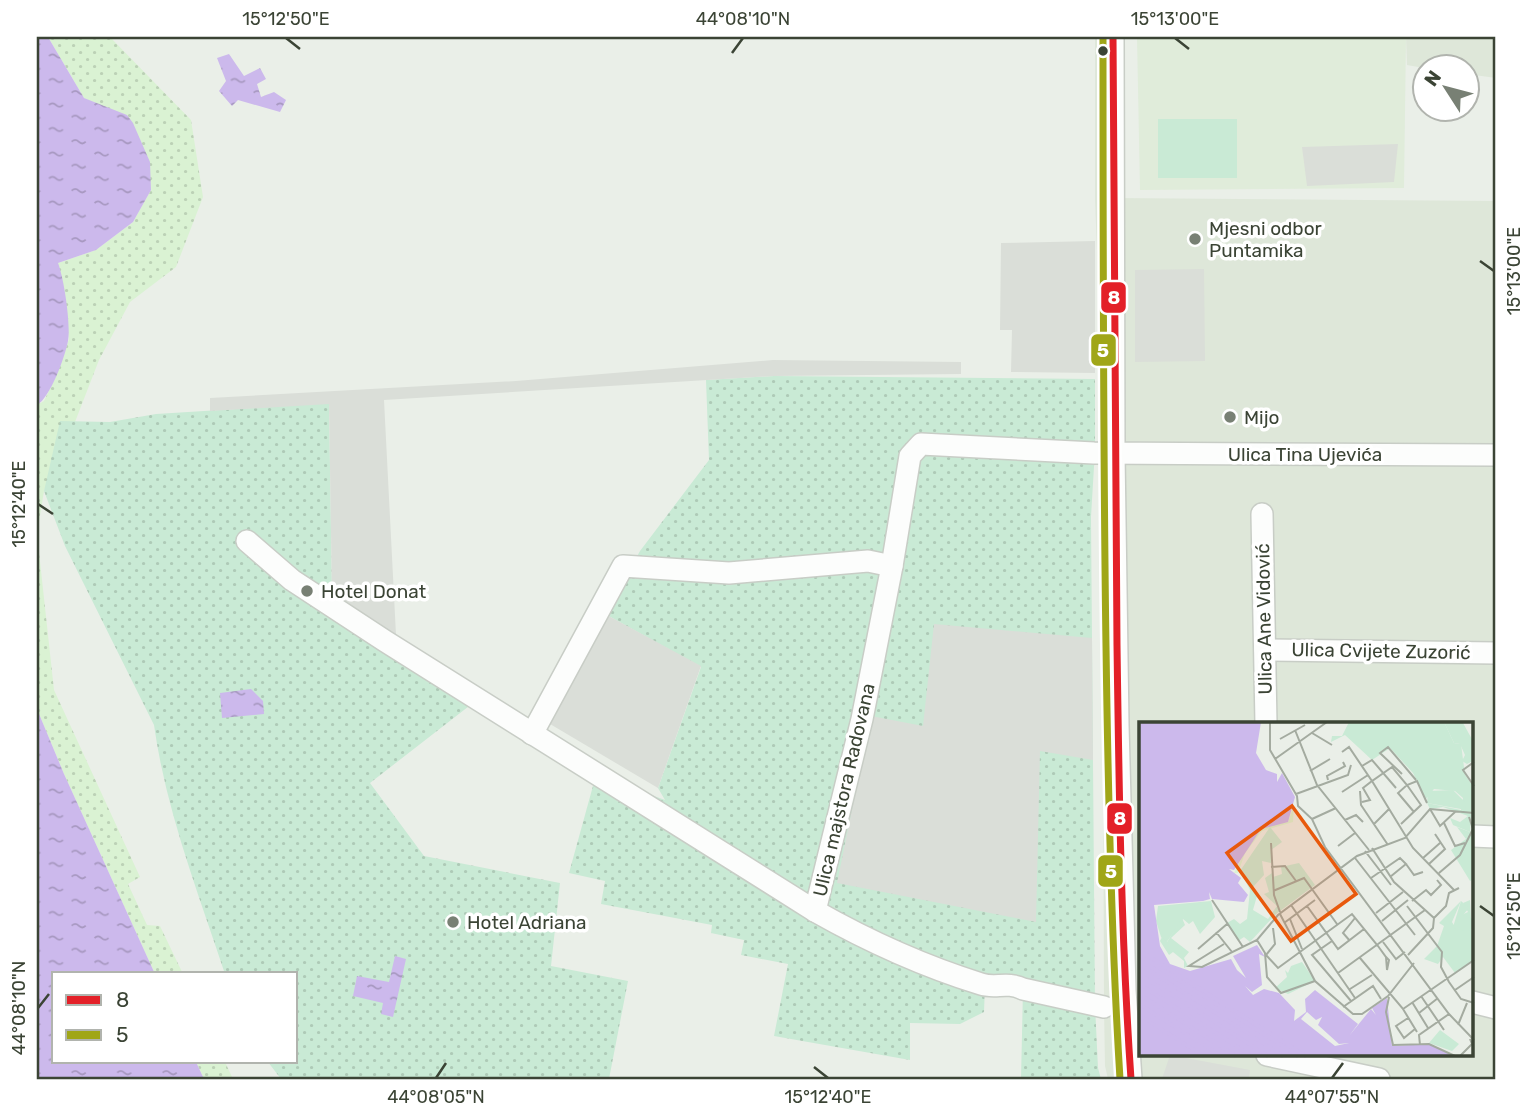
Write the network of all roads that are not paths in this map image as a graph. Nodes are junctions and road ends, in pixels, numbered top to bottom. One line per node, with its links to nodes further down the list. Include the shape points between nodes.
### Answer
1 (1113, 37): 2 (street)
2 (1114, 453): 3 (street, Ulica Tina Ujevića); 6 (street, Ulica majstora Radovana, via 921,444 910,456); 11 (street)
3 (1496, 455)
4 (1262, 514): 7 (street, Ulica Ane Vidović)
5 (247, 541): 10 (street, Ulica majstora Radovana, via 292,580)
6 (892, 566): 10 (street, via 868,561 729,573 623,566); 14 (street, Ulica majstora Radovana, via 862,719)
7 (1265, 650): 8 (street, Ulica Cvijete Zuzorić); 9 (street, Ulica Ane Vidović)
8 (1496, 653)
9 (1266, 722)
10 (532, 734): 14 (street, Ulica majstora Radovana)
11 (1131, 830): 18 (street, via 1125,990)
12 (1474, 836): 13 (street)
13 (1496, 837)
14 (815, 911): 16 (street, via 868,940 985,986 1011,983)
15 (1474, 1002): 17 (street)
16 (1104, 1007)
17 (1496, 1008)
18 (1134, 1027): 20 (street)
19 (1272, 1056): 21 (street)
20 (1131, 1079)
21 (1379, 1079)

